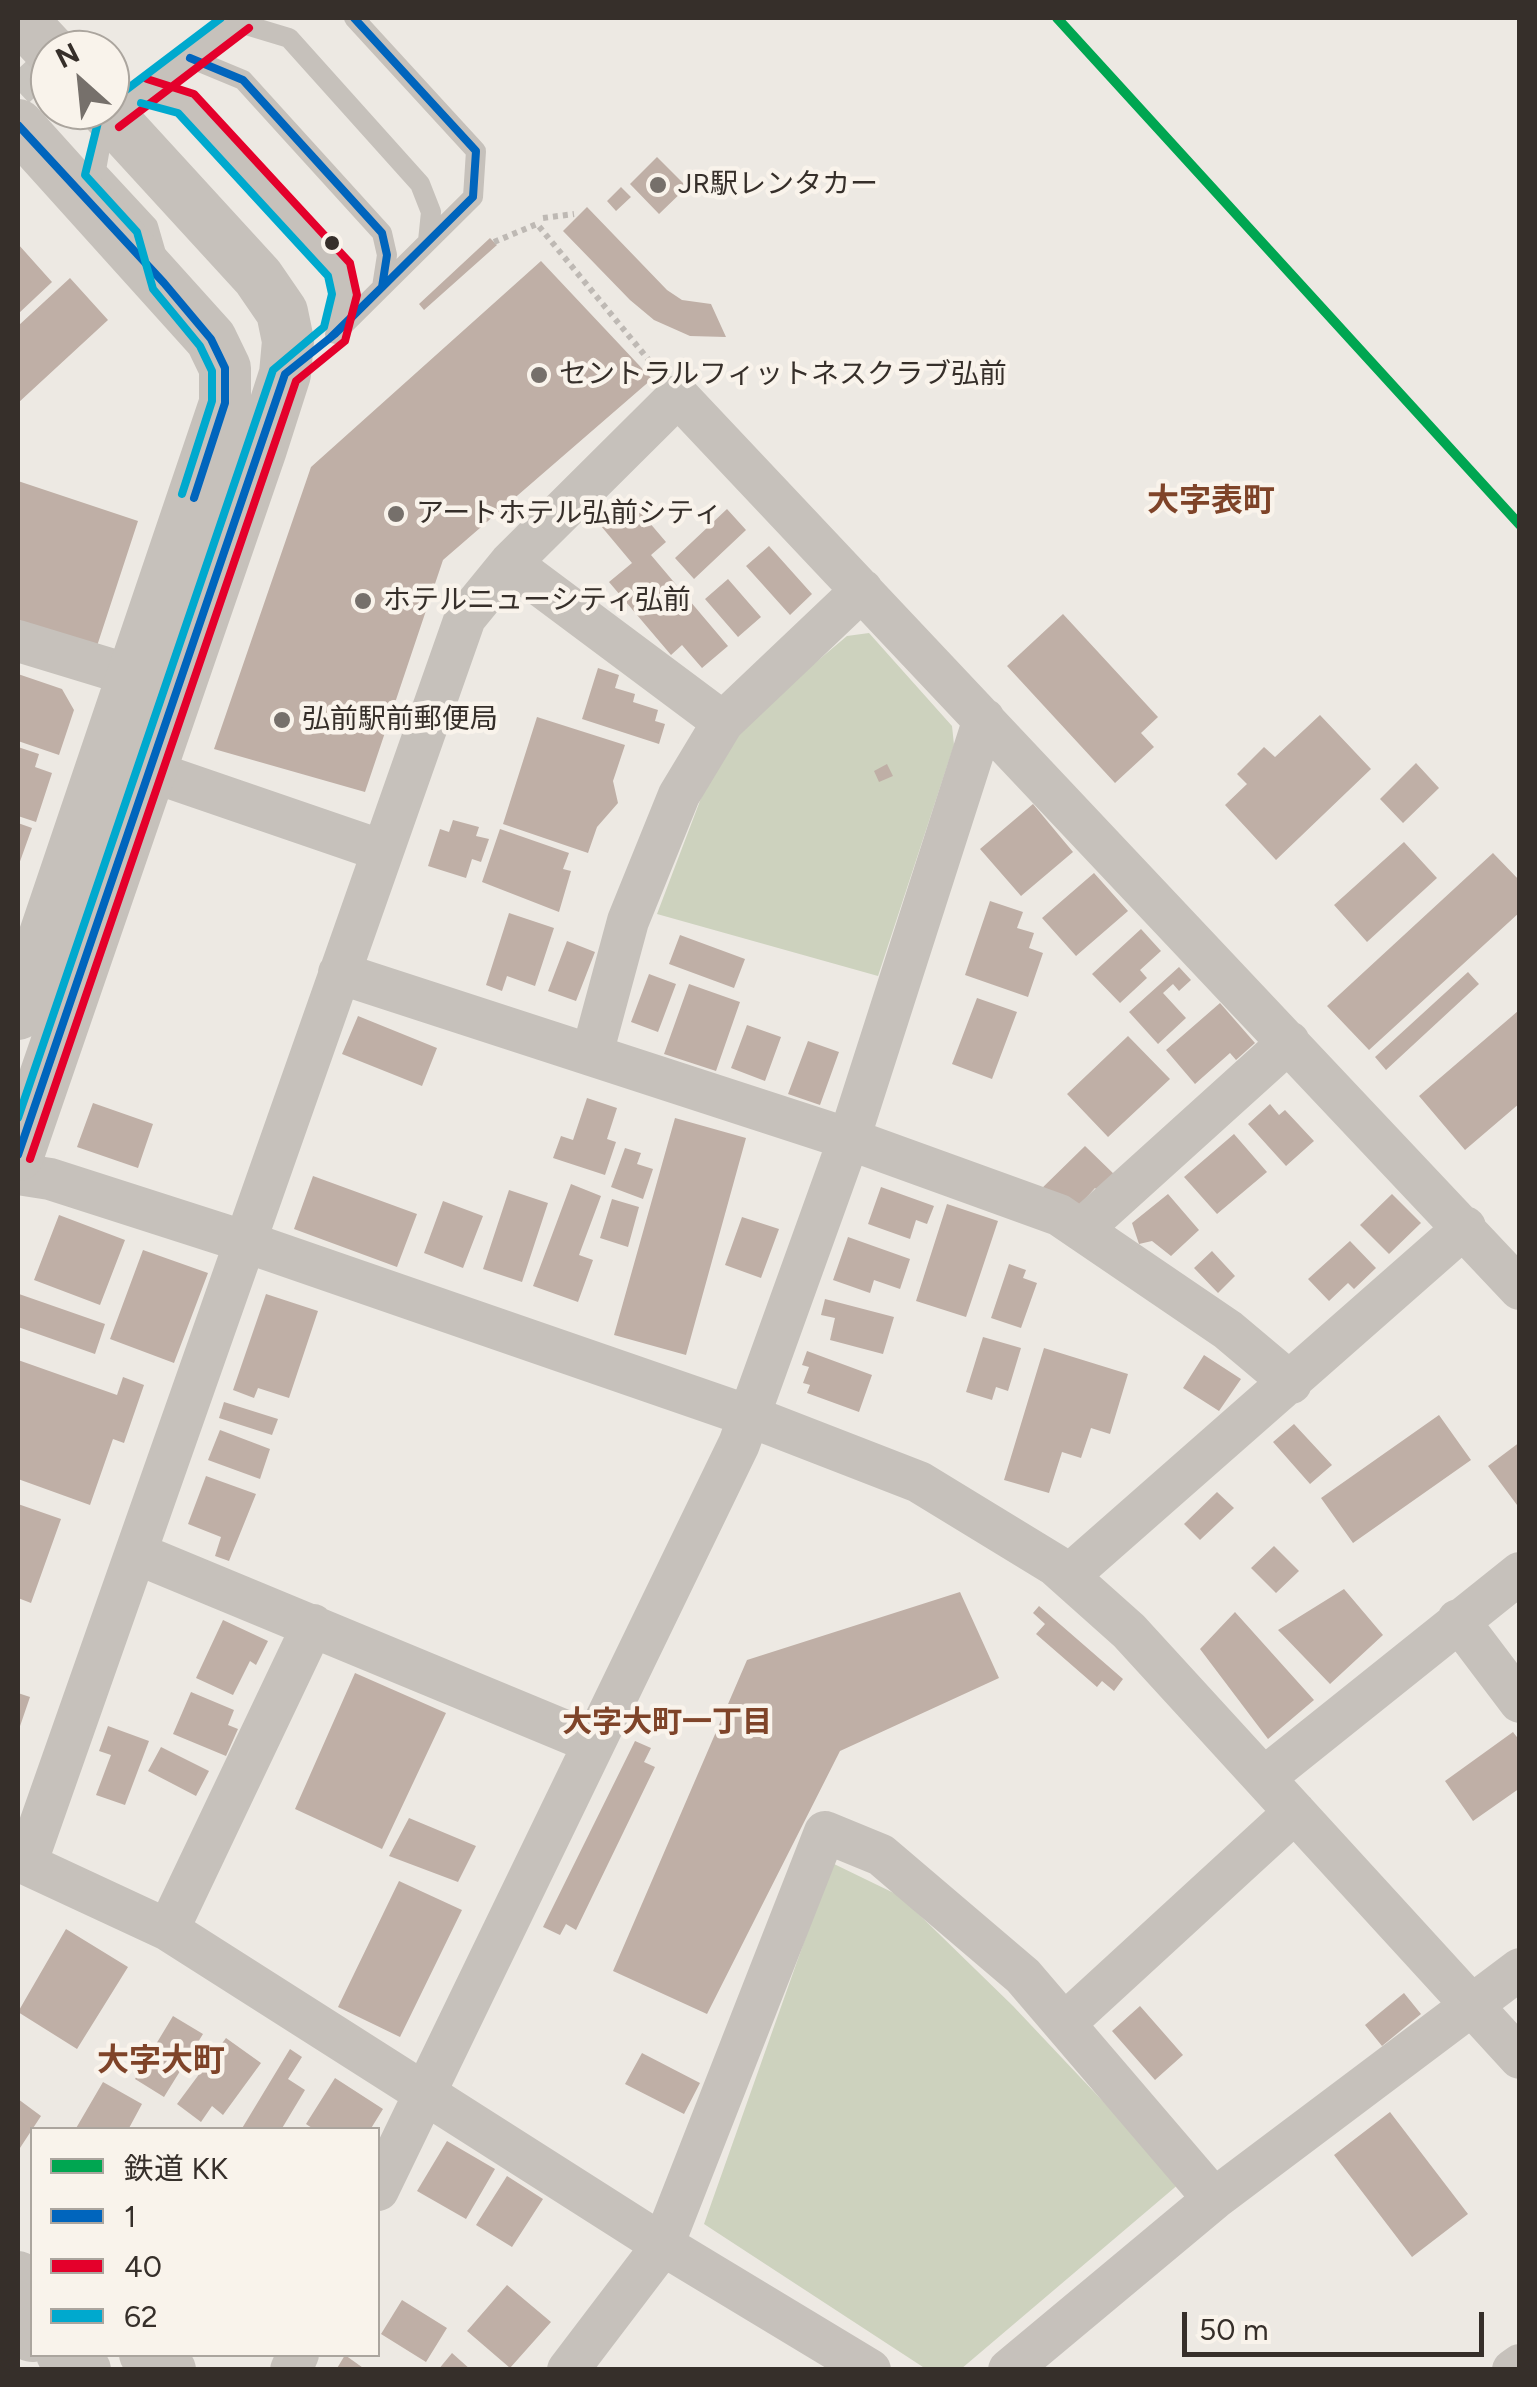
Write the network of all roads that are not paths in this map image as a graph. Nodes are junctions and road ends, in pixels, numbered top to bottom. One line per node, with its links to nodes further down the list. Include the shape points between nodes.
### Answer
1 (354, 18): 9 (lane, via 476,151 473,197)
2 (238, 20): 3 (lane); 9 (lane, via 289,38 420,184 431,212)
3 (190, 58): 4 (lane); 11 (lane, via 243,80 382,233)
4 (130, 99)
5 (130, 105): 11 (lane, via 185,102 340,270 345,294 335,334)
6 (130, 118): 12 (street, via 269,291 285,326)
7 (18, 125): 10 (street)
8 (107, 130): 10 (lane, via 96,170 148,226)
9 (428, 241): 11 (lane)
10 (164, 283): 12 (street, via 211,339)
11 (382, 287)
12 (251, 370): 16 (street, via 225,403); 19 (street)
13 (510, 563): 14 (street, via 678,396); 18 (street); 20 (street, via 466,618)
14 (862, 590): 17 (street); 18 (street)
15 (18, 641): 16 (street)
16 (133, 676): 22 (street)
17 (984, 720): 23 (street); 25 (street)
18 (723, 722): 24 (street, via 679,795 628,921)
19 (150, 770): 20 (street); 26 (street)
20 (380, 850): 21 (street)
21 (339, 973): 24 (street); 30 (street)
22 (18, 1014)
23 (1289, 1042): 28 (street); 29 (street)
24 (592, 1054): 25 (street)
25 (849, 1139): 29 (street, via 1059,1214); 33 (street)
26 (18, 1155)
27 (18, 1174): 30 (street)
28 (1465, 1228): 31 (street); 32 (street)
29 (1081, 1230): 32 (street, via 1228,1330)
30 (243, 1241): 33 (street); 34 (street)
31 (1520, 1288)
32 (1291, 1382): 36 (street)
33 (749, 1416): 36 (street, via 920,1482); 40 (street)
34 (138, 1554): 38 (street); 43 (street, via 26,1864)
35 (1520, 1572): 37 (street)
36 (1068, 1576): 41 (street, via 1129,1631)
37 (1458, 1620): 39 (street); 41 (street)
38 (313, 1625): 40 (street); 43 (street)
39 (1520, 1702)
40 (594, 1743): 48 (street)
41 (1265, 1777): 42 (street)
42 (1295, 1812): 45 (street); 46 (street)
43 (168, 1930): 48 (street)
44 (1520, 1969): 45 (street)
45 (1471, 2006): 47 (street); 50 (street)
46 (1064, 2024): 50 (street); 51 (street, via 1024,1976 881,1855 825,1832)
47 (1520, 2058)
48 (426, 2092): 49 (street); 51 (street)
49 (380, 2186)
50 (1214, 2199): 55 (street)
51 (663, 2244): 53 (street); 54 (street)
52 (1520, 2365): 56 (street)
53 (568, 2370)
54 (870, 2370)
55 (1009, 2370)
56 (1513, 2370)

